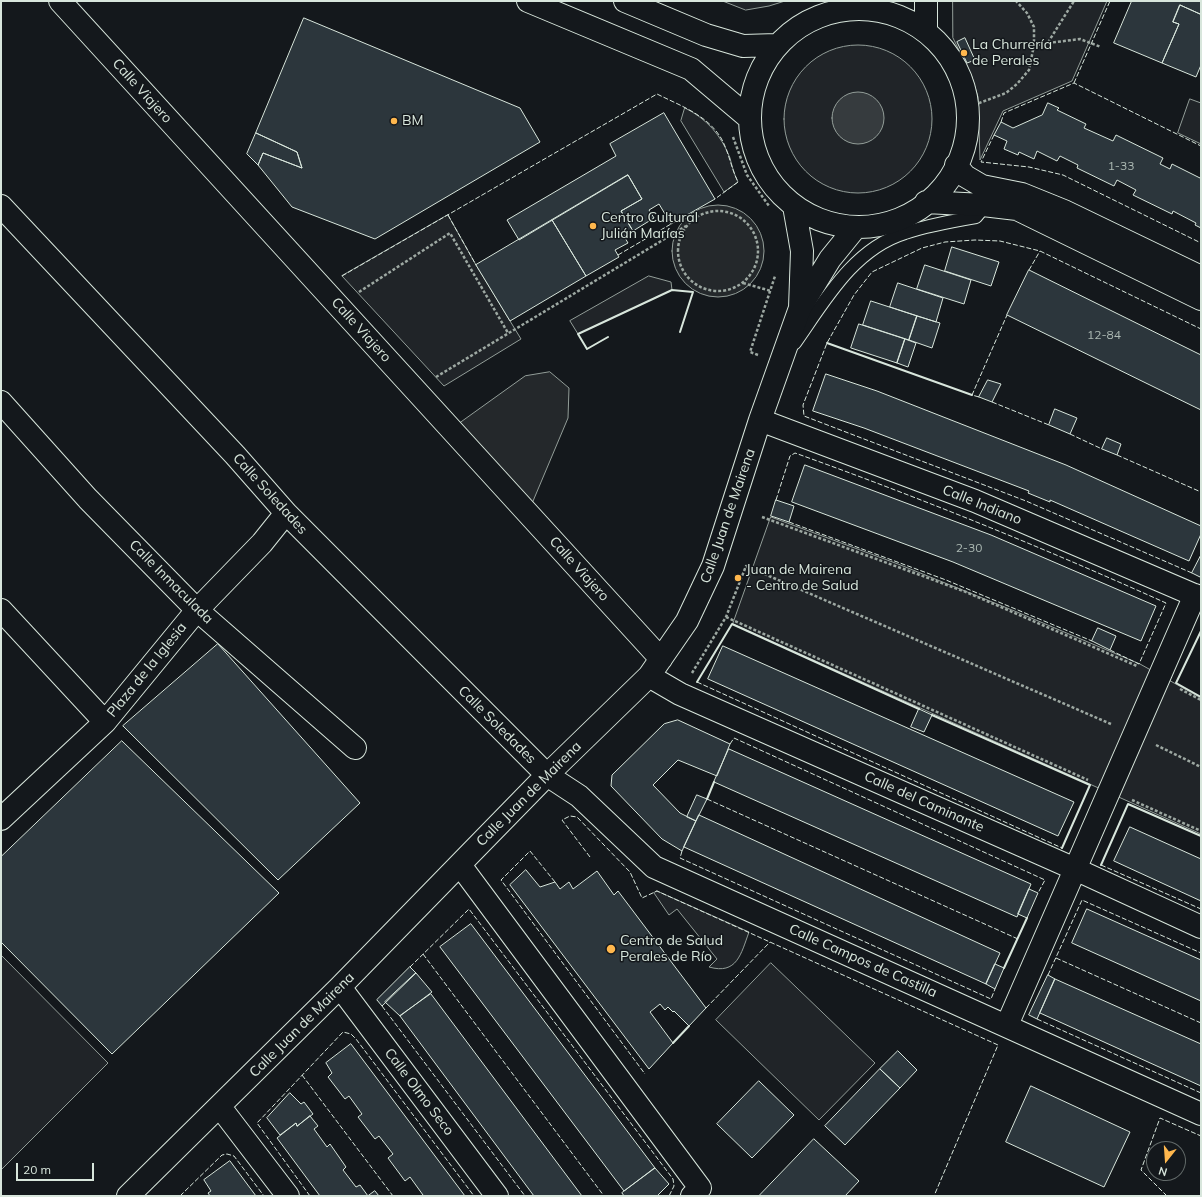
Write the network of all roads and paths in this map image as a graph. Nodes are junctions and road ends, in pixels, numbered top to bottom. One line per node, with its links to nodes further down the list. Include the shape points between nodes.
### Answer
1 (60, 1): 33 (street, Calle Viajero)
2 (528, 1): 14 (street, via 691,69)
3 (625, 1): 10 (street, via 743,46)
4 (926, 1): 8 (street)
5 (1016, 1): 11 (path, via 1027,13 1034,27)
6 (1074, 1): 9 (path)
7 (873, 5): 8 (street); 10 (street, via 837,10 806,21)
8 (926, 31): 16 (street, via 949,56 964,86 968,119 963,152)
9 (1047, 44): 11 (path); 12 (path, via 1080,39)
10 (777, 45): 14 (street, via 763,64 752,90)
11 (1034, 45): 13 (path, via 1029,70 1017,84 1006,93)
12 (1101, 47)
13 (974, 105)
14 (749, 118): 20 (street, via 754,152 760,164 770,182)
15 (732, 136): 21 (path, via 747,176)
16 (956, 165): 17 (street, via 947,182); 25 (street, via 965,176 982,186 1022,194 1064,210)
17 (926, 202): 18 (street); 23 (street, via 920,208 886,224)
18 (986, 205): 29 (street, via 1017,209); 32 (lane, via 976,217 903,233 873,249 843,275)
19 (1, 206): 36 (street, Calle Soledades, via 235,455)
20 (794, 206): 23 (street, via 820,220); 30 (street, Calle Juan de Mairena, via 802,251)
21 (770, 207)
22 (686, 226): 26 (path, via 679,240 678,257 684,273 696,285 712,291 729,290); 26 (path, via 698,216 712,210 728,211 742,218 753,229 758,243 759,258 753,272); 31 (path)
23 (856, 227): 30 (street, Calle Juan de Mairena, via 830,259)
24 (778, 269): 27 (path)
25 (1201, 277)
26 (743, 283): 27 (path)
27 (770, 291): 32 (path, via 750,352)
28 (354, 296): 31 (path, via 450,233)
29 (1201, 299)
30 (800, 308): 32 (street, Calle Juan de Mairena)
31 (508, 333): 33 (path)
32 (780, 364): 35 (street, Calle Juan de Mairena)
33 (415, 389): 42 (street, Calle Viajero)
34 (1, 402): 40 (street, Calle Inmaculada, via 88,499)
35 (760, 420): 38 (street, Calle Indiano, via 975,501); 42 (street, Calle Juan de Mairena, via 713,566 687,621)
36 (286, 513): 40 (street, Plaza de la Iglesia, via 262,543); 50 (street, Calle Soledades)
37 (762, 517): 43 (path, via 966,592)
38 (1198, 596): 43 (street)
39 (1, 610): 46 (street)
40 (197, 610): 46 (street, Plaza de la Iglesia); 48 (street, Calle Inmaculada)
41 (726, 617): 44 (path, via 689,677 690,683); 47 (path, via 746,566); 51 (path)
42 (655, 668): 44 (street, Calle del Caminante); 50 (street, Calle Juan de Mairena)
43 (1159, 678): 45 (path); 47 (street)
44 (680, 694): 55 (street, Calle del Caminante)
45 (1201, 700)
46 (105, 722): 52 (street, Plaza de la Iglesia)
47 (1134, 734): 49 (path); 51 (street)
48 (355, 748)
49 (1201, 767)
50 (547, 775): 54 (street, Calle Juan de Mairena); 58 (street, Calle Campos de Castilla, via 580,796 654,867)
51 (1110, 790): 53 (path); 55 (street)
52 (1, 819)
53 (1201, 831)
54 (460, 865): 57 (street, Calle Juan de Mairena); 64 (street, via 700,1188)
55 (1075, 869): 56 (street, Calle del Caminante); 58 (street)
56 (1201, 927)
57 (340, 987): 59 (street, Calle Juan de Mairena); 63 (street, Calle Olmo Seco)
58 (1007, 1025): 60 (street, Calle Campos de Castilla)
59 (220, 1107): 61 (street, Calle Juan de Mairena); 62 (street)
60 (1201, 1114)
61 (128, 1196)
62 (288, 1196)
63 (497, 1196)
64 (692, 1196)

